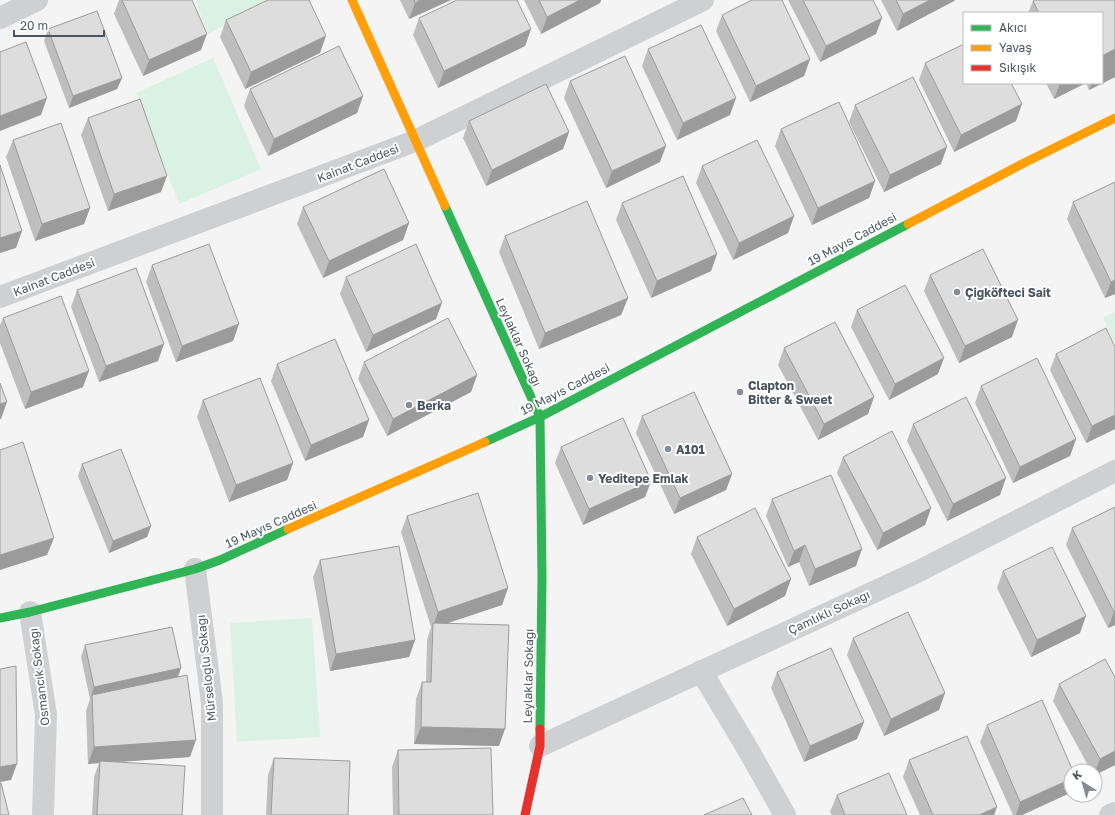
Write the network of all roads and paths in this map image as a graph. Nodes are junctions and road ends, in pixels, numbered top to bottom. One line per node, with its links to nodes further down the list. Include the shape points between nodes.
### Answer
1 (38, 0): 4 (street)
2 (352, 0): 6 (street, Leylaklar Sokağı)
3 (703, 0): 6 (street, Kainat Caddesi)
4 (0, 18)
5 (1115, 118): 8 (street, 19 Mayıs Caddesi, via 1024,163)
6 (415, 142): 7 (street, Kainat Caddesi); 8 (street, Leylaklar Sokağı)
7 (0, 297)
8 (540, 417): 10 (street, 19 Mayıs Caddesi); 14 (street, Leylaklar Sokağı)
9 (1115, 471): 13 (street, Çamlıklı Sokağı, via 917,572)
10 (195, 569): 11 (street, 19 Mayıs Caddesi); 17 (street, Mürseloğlu Sokağı, via 212,703)
11 (30, 612): 12 (street, 19 Mayıs Caddesi); 16 (street, Osmancık Sokağı, via 46,715)
12 (0, 618)
13 (701, 671): 14 (street, Çamlıklı Sokağı); 19 (street)
14 (540, 746): 18 (street, Leylaklar Sokağı)
15 (1115, 813): 20 (street)
16 (43, 815)
17 (212, 815)
18 (525, 815)
19 (785, 815)
20 (1110, 815)

